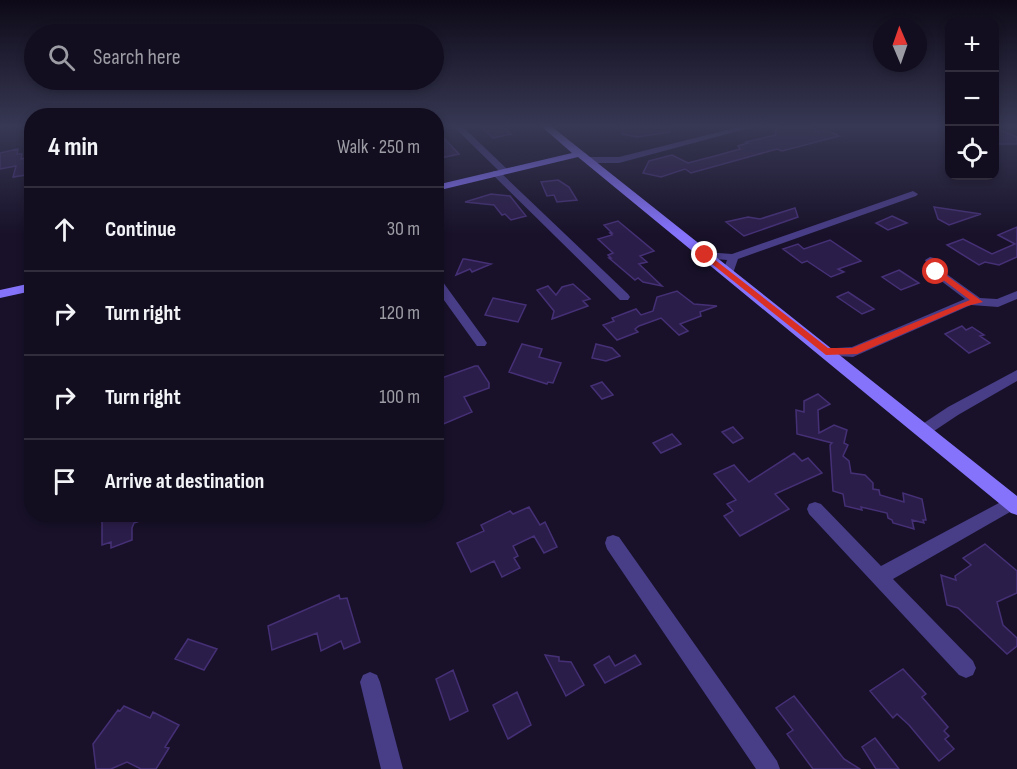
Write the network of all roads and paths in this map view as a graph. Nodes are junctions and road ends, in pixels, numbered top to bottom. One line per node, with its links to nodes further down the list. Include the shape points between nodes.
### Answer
1 (491, 162): 6 (street)
2 (557, 162): 6 (street)
3 (590, 162): 5 (street)
4 (615, 162): 5 (street)
5 (602, 171): 9 (street)
6 (500, 172): 7 (street); 17 (street)
7 (444, 186)
8 (913, 194): 10 (street)
9 (705, 255): 10 (street); 12 (street)
10 (733, 257): 12 (street)
11 (930, 260): 18 (street, via 936,272)
12 (728, 274): 20 (street)
13 (24, 289): 15 (street)
14 (444, 291): 19 (street)
15 (0, 294)
16 (1017, 295): 18 (street, via 998,303)
17 (624, 297)
18 (978, 302): 21 (street, via 965,304)
19 (481, 344)
20 (826, 352): 21 (street); 22 (street)
21 (854, 352): 22 (street)
22 (843, 366): 24 (street)
23 (1017, 375): 24 (street)
24 (923, 431): 25 (street)
25 (1014, 505): 28 (street)
26 (815, 509): 28 (street)
27 (614, 543): 32 (street)
28 (879, 577): 29 (street)
29 (966, 668)
30 (370, 682): 31 (street)
31 (393, 769)
32 (769, 769)

